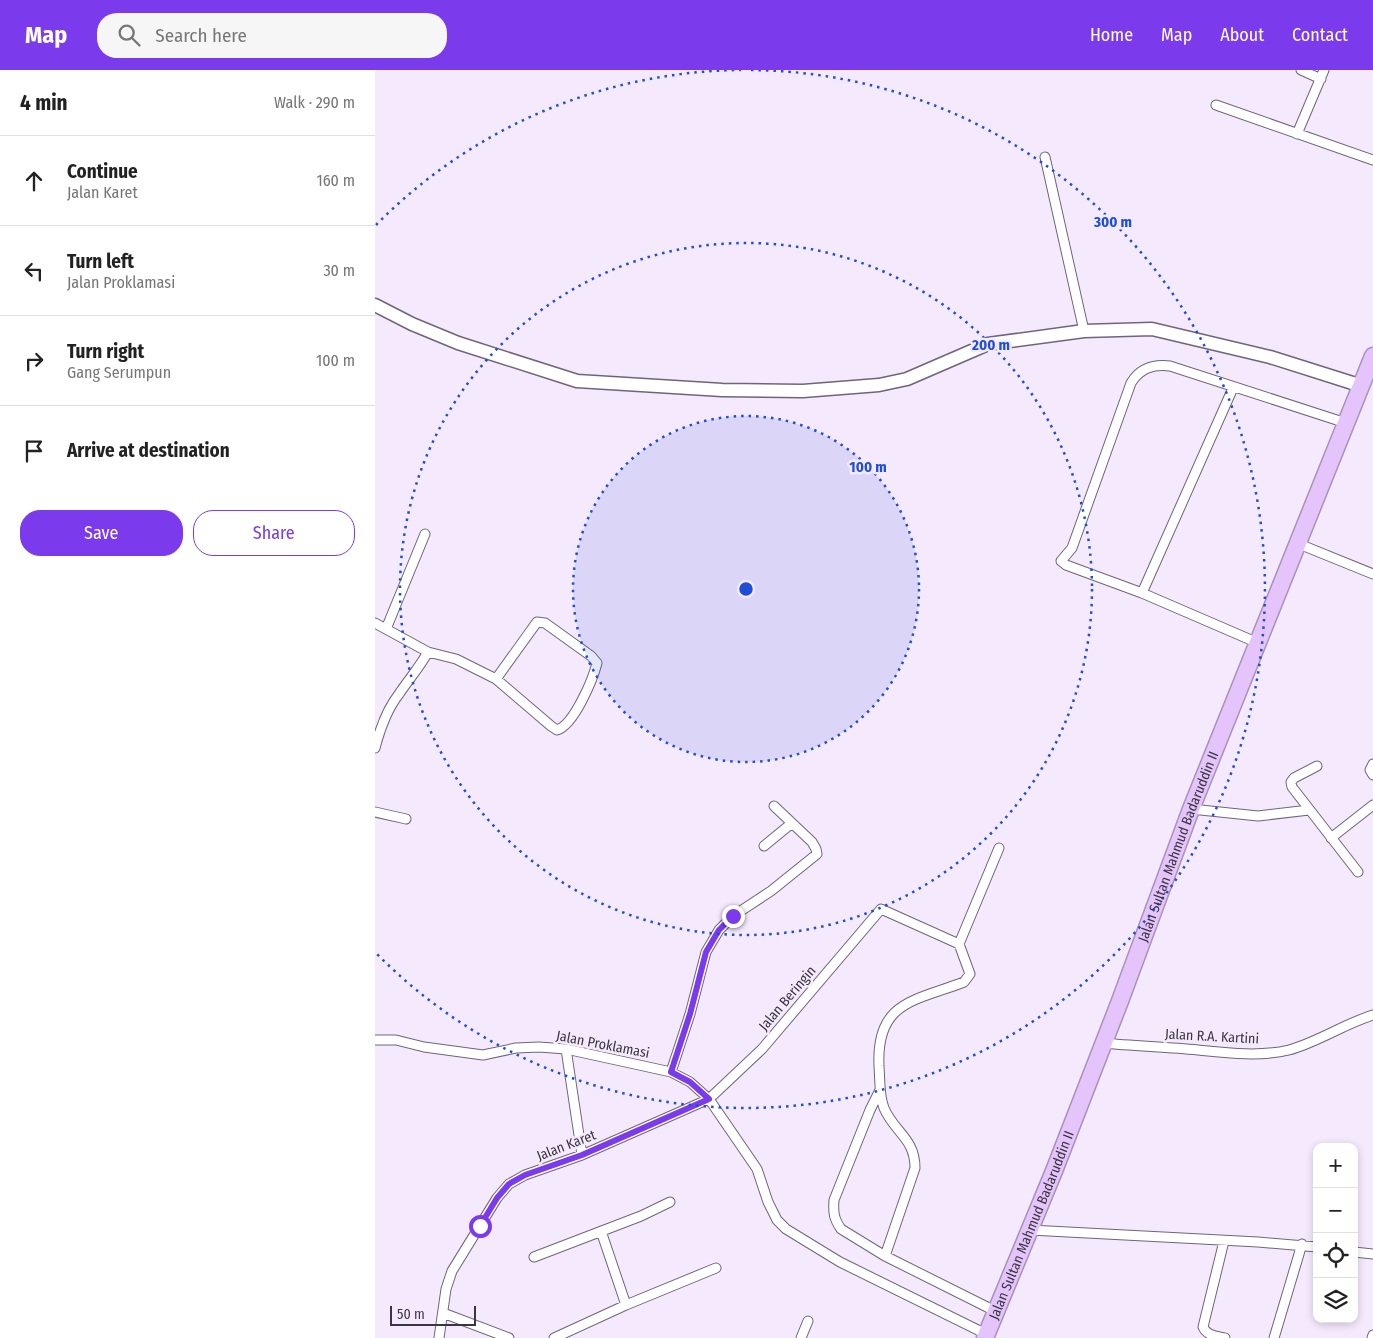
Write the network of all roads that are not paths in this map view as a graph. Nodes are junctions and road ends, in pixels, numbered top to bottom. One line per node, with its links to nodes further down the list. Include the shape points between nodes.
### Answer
1 (1301, 70): 2 (street)
2 (1323, 74): 4 (street)
3 (1216, 105): 4 (street)
4 (1297, 134): 6 (street)
5 (1045, 157): 8 (street)
6 (1373, 160)
7 (375, 305): 8 (street, via 458,343 577,381 723,390 803,391 879,386 907,379 988,344)
8 (1084, 331): 10 (street, via 1152,329 1270,357)
9 (1373, 356): 10 (highway, Jalan Sultan Mahmud Badaruddin II)
10 (1362, 386): 12 (highway, Jalan Sultan Mahmud Badaruddin II)
11 (1233, 388): 12 (street); 16 (street); 16 (street, via 1160,365 1141,370 1131,383 1072,548 1061,561)
12 (1346, 424): 14 (highway, Jalan Sultan Mahmud Badaruddin II)
13 (425, 534): 18 (street)
14 (1299, 544): 15 (street); 19 (highway, Jalan Sultan Mahmud Badaruddin II)
15 (1373, 574)
16 (1142, 593): 19 (street)
17 (375, 623): 18 (street)
18 (386, 629): 20 (street)
19 (1258, 643): 28 (highway, Jalan Sultan Mahmud Badaruddin II)
20 (428, 652): 21 (street, via 456,659); 22 (street, via 417,672 398,694)
21 (496, 679): 21 (street, via 537,622 545,623 597,663 595,674 575,713 563,728 557,730)
22 (375, 748)
23 (1373, 764): 25 (street, via 1370,770)
24 (1317, 766): 29 (street, via 1291,782)
25 (1373, 775)
26 (1373, 805): 33 (street)
27 (774, 806): 32 (street)
28 (1191, 809): 29 (street, via 1258,816); 40 (highway, Jalan Sultan Mahmud Badaruddin II)
29 (1309, 810): 33 (street)
30 (375, 812): 31 (street)
31 (406, 819)
32 (792, 823): 34 (street); 42 (street, via 817,848 817,854 719,930 706,952)
33 (1331, 838): 36 (street)
34 (764, 846)
35 (999, 848): 37 (street)
36 (1358, 872)
37 (959, 944): 43 (street, via 971,974 968,978 900,1006 884,1026 879,1049); 44 (street, Jalan Beringin, via 881,909 762,1049)
38 (1373, 1015): 40 (street, Jalan R.A. Kartini, via 1287,1050 1266,1053 1224,1054)
39 (375, 1040): 41 (street, Jalan Proklamasi, via 396,1040 483,1055 516,1048)
40 (1103, 1043): 47 (highway, Jalan Sultan Mahmud Badaruddin II)
41 (565, 1050): 42 (street, Jalan Proklamasi); 45 (street)
42 (671, 1072): 44 (street, Jalan Proklamasi, via 690,1082)
43 (881, 1090): 54 (street, via 884,1107 915,1155 915,1168); 54 (street, via 834,1200 833,1214 841,1229)
44 (709, 1099): 45 (street, Jalan Karet); 61 (street, Jalan Proklamasi, via 757,1169 768,1202 786,1229 840,1262)
45 (582, 1155): 59 (street, Jalan Karet, via 509,1184 452,1271)
46 (670, 1202): 48 (street)
47 (1030, 1230): 49 (street); 58 (highway, Jalan Sultan Mahmud Badaruddin II)
48 (601, 1231): 55 (street); 57 (street)
49 (1224, 1241): 50 (street); 66 (street, via 1203,1326 1210,1334)
50 (1302, 1244): 51 (street); 67 (street)
51 (1313, 1245)
52 (1358, 1252): 53 (street)
53 (1373, 1254)
54 (885, 1256): 58 (street)
55 (534, 1258)
56 (716, 1268): 57 (street)
57 (626, 1305): 64 (street)
58 (995, 1311): 61 (highway, Jalan Sultan Mahmud Badaruddin II)
59 (443, 1313): 62 (street, Jalan Karet); 63 (street)
60 (808, 1321): 65 (street)
61 (986, 1336)
62 (439, 1338)
63 (509, 1338)
64 (554, 1338)
65 (801, 1338)
66 (1225, 1338)
67 (1274, 1338)

